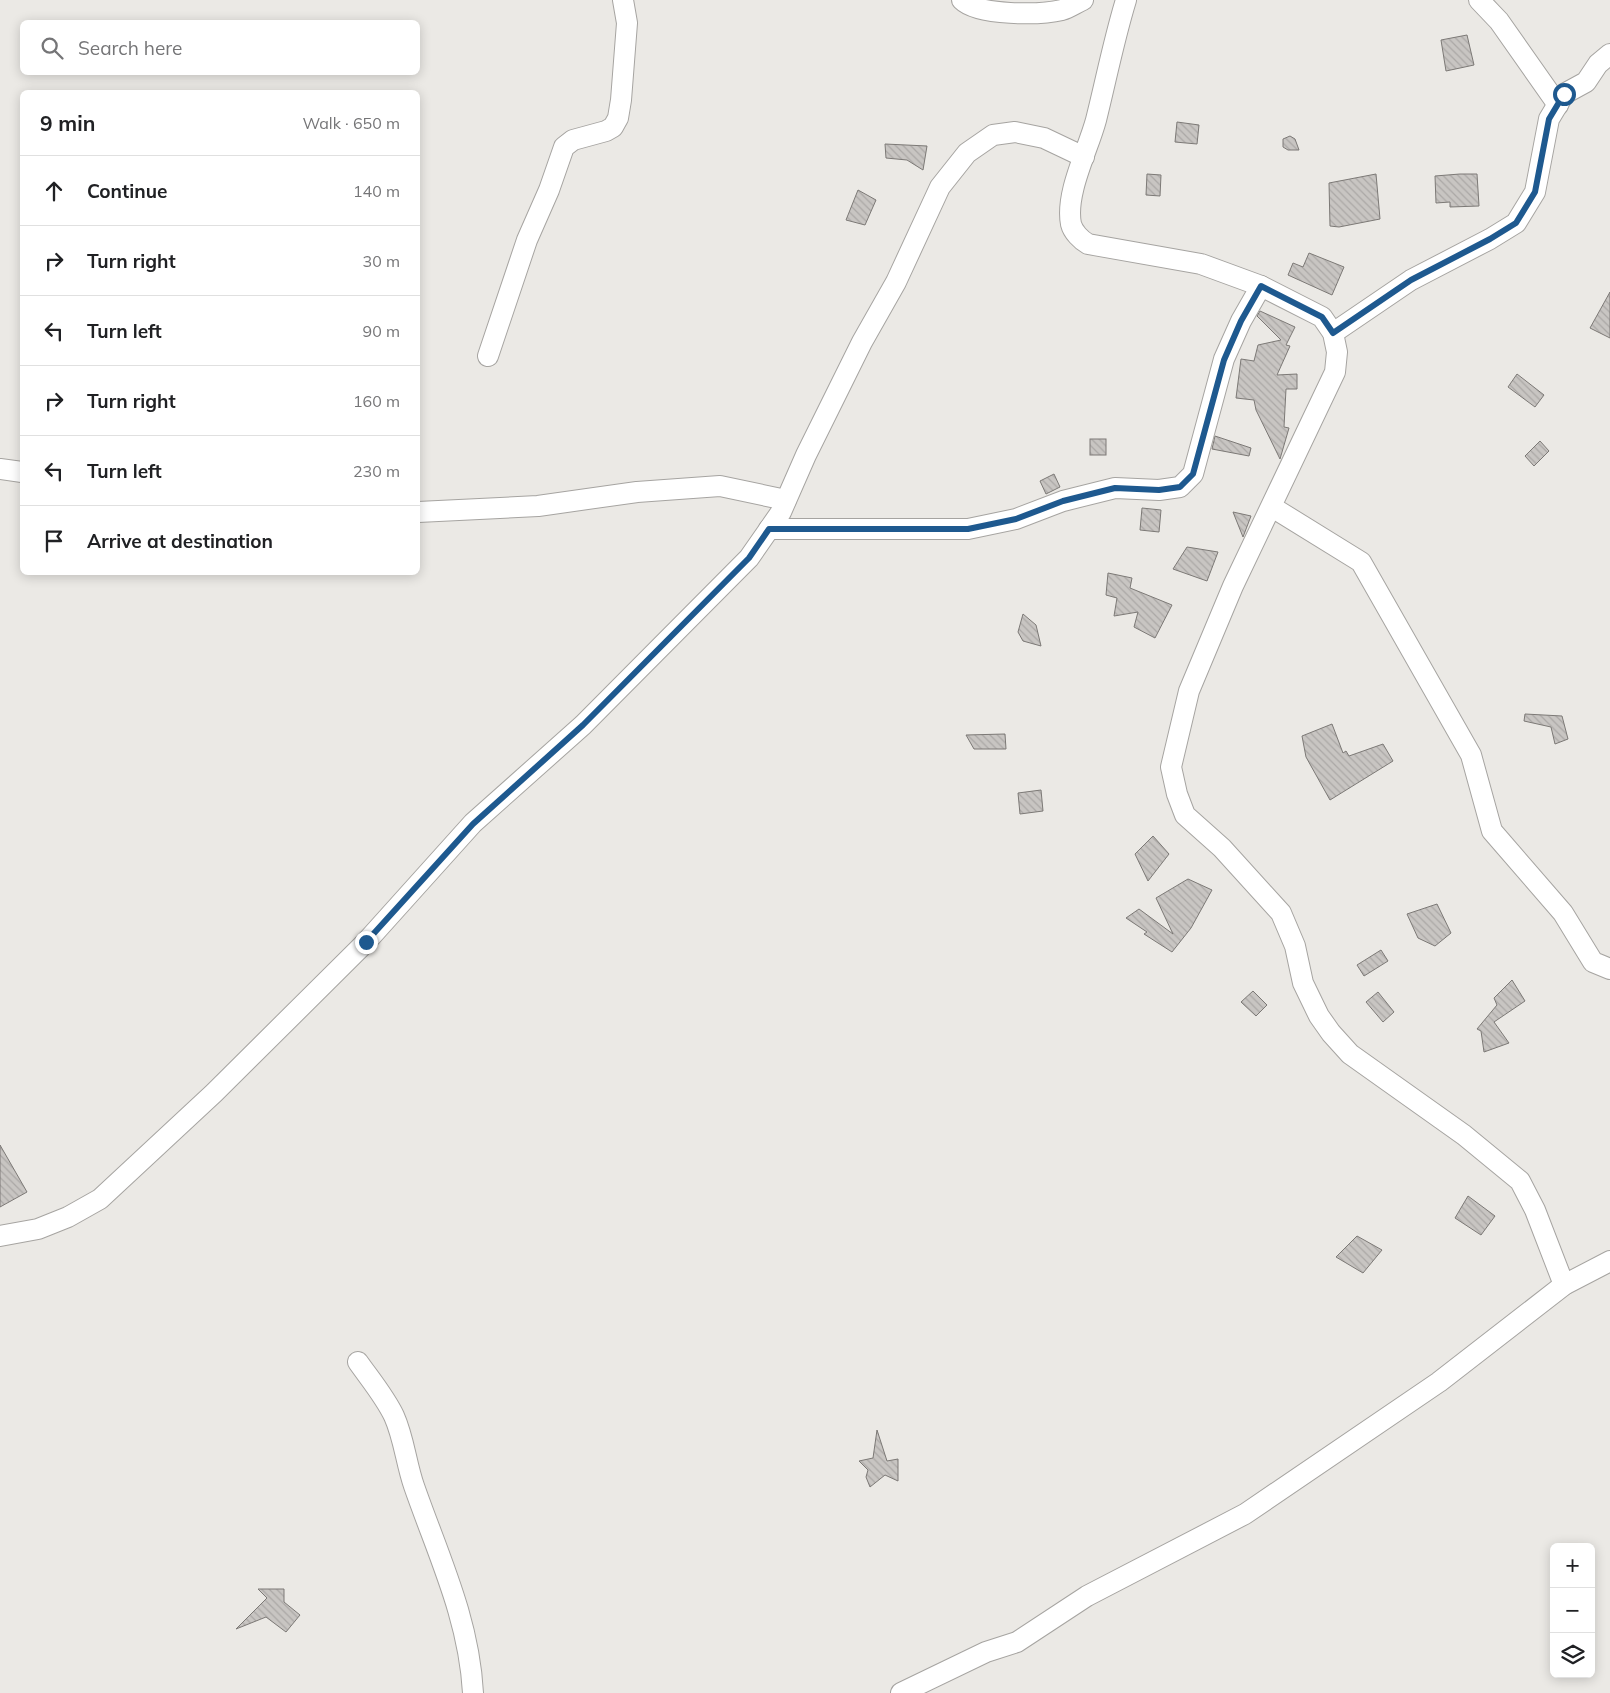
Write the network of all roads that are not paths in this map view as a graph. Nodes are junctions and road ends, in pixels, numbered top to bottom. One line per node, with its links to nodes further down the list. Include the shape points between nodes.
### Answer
1 (623, 0): 11 (street, via 627,23 618,118 613,128 606,132 573,140 564,147 527,240)
2 (962, 0): 3 (street, via 988,10 1033,14 1062,10)
3 (1083, 0)
4 (1126, 0): 8 (street)
5 (1479, 0): 7 (street, via 1498,21)
6 (1610, 54): 7 (street, via 1598,64 1586,82 1564,94)
7 (1558, 105): 10 (street, via 1549,119 1535,192 1516,223 1411,280)
8 (1084, 157): 9 (street, via 1072,194 1071,225 1080,240 1111,250 1201,264); 14 (street, via 1044,138 1015,132 993,135 955,166 940,187)
9 (1261, 286): 10 (street, via 1322,317); 17 (street, via 1224,360 1193,474 1180,487 1159,490 1115,488 1063,501 1016,519 968,529)
10 (1333, 333): 15 (street, via 1337,352 1335,372)
11 (488, 356)
12 (0, 470): 13 (street)
13 (20, 472)
14 (786, 500): 16 (street, via 720,486 637,492 538,506); 17 (street)
15 (1272, 507): 18 (street, via 1361,562 1471,755 1492,830 1562,913 1593,962); 21 (street, via 1233,586 1188,691 1171,767 1177,794 1185,815 1222,848 1281,913 1295,946 1303,983 1318,1016 1331,1033 1350,1054 1464,1135 1520,1181 1535,1210)
16 (420, 512)
17 (769, 529): 19 (street, via 749,558 583,725 473,824 360,948 214,1093 100,1199 38,1229)
18 (1610, 969)
19 (0, 1236)
20 (1610, 1261): 21 (street)
21 (1564, 1285): 24 (street, via 1438,1382 1245,1514 1087,1596 1017,1642 986,1652)
22 (358, 1362): 23 (street, via 393,1415 401,1437 413,1484 457,1601 471,1663)
23 (472, 1693)
24 (901, 1693)

